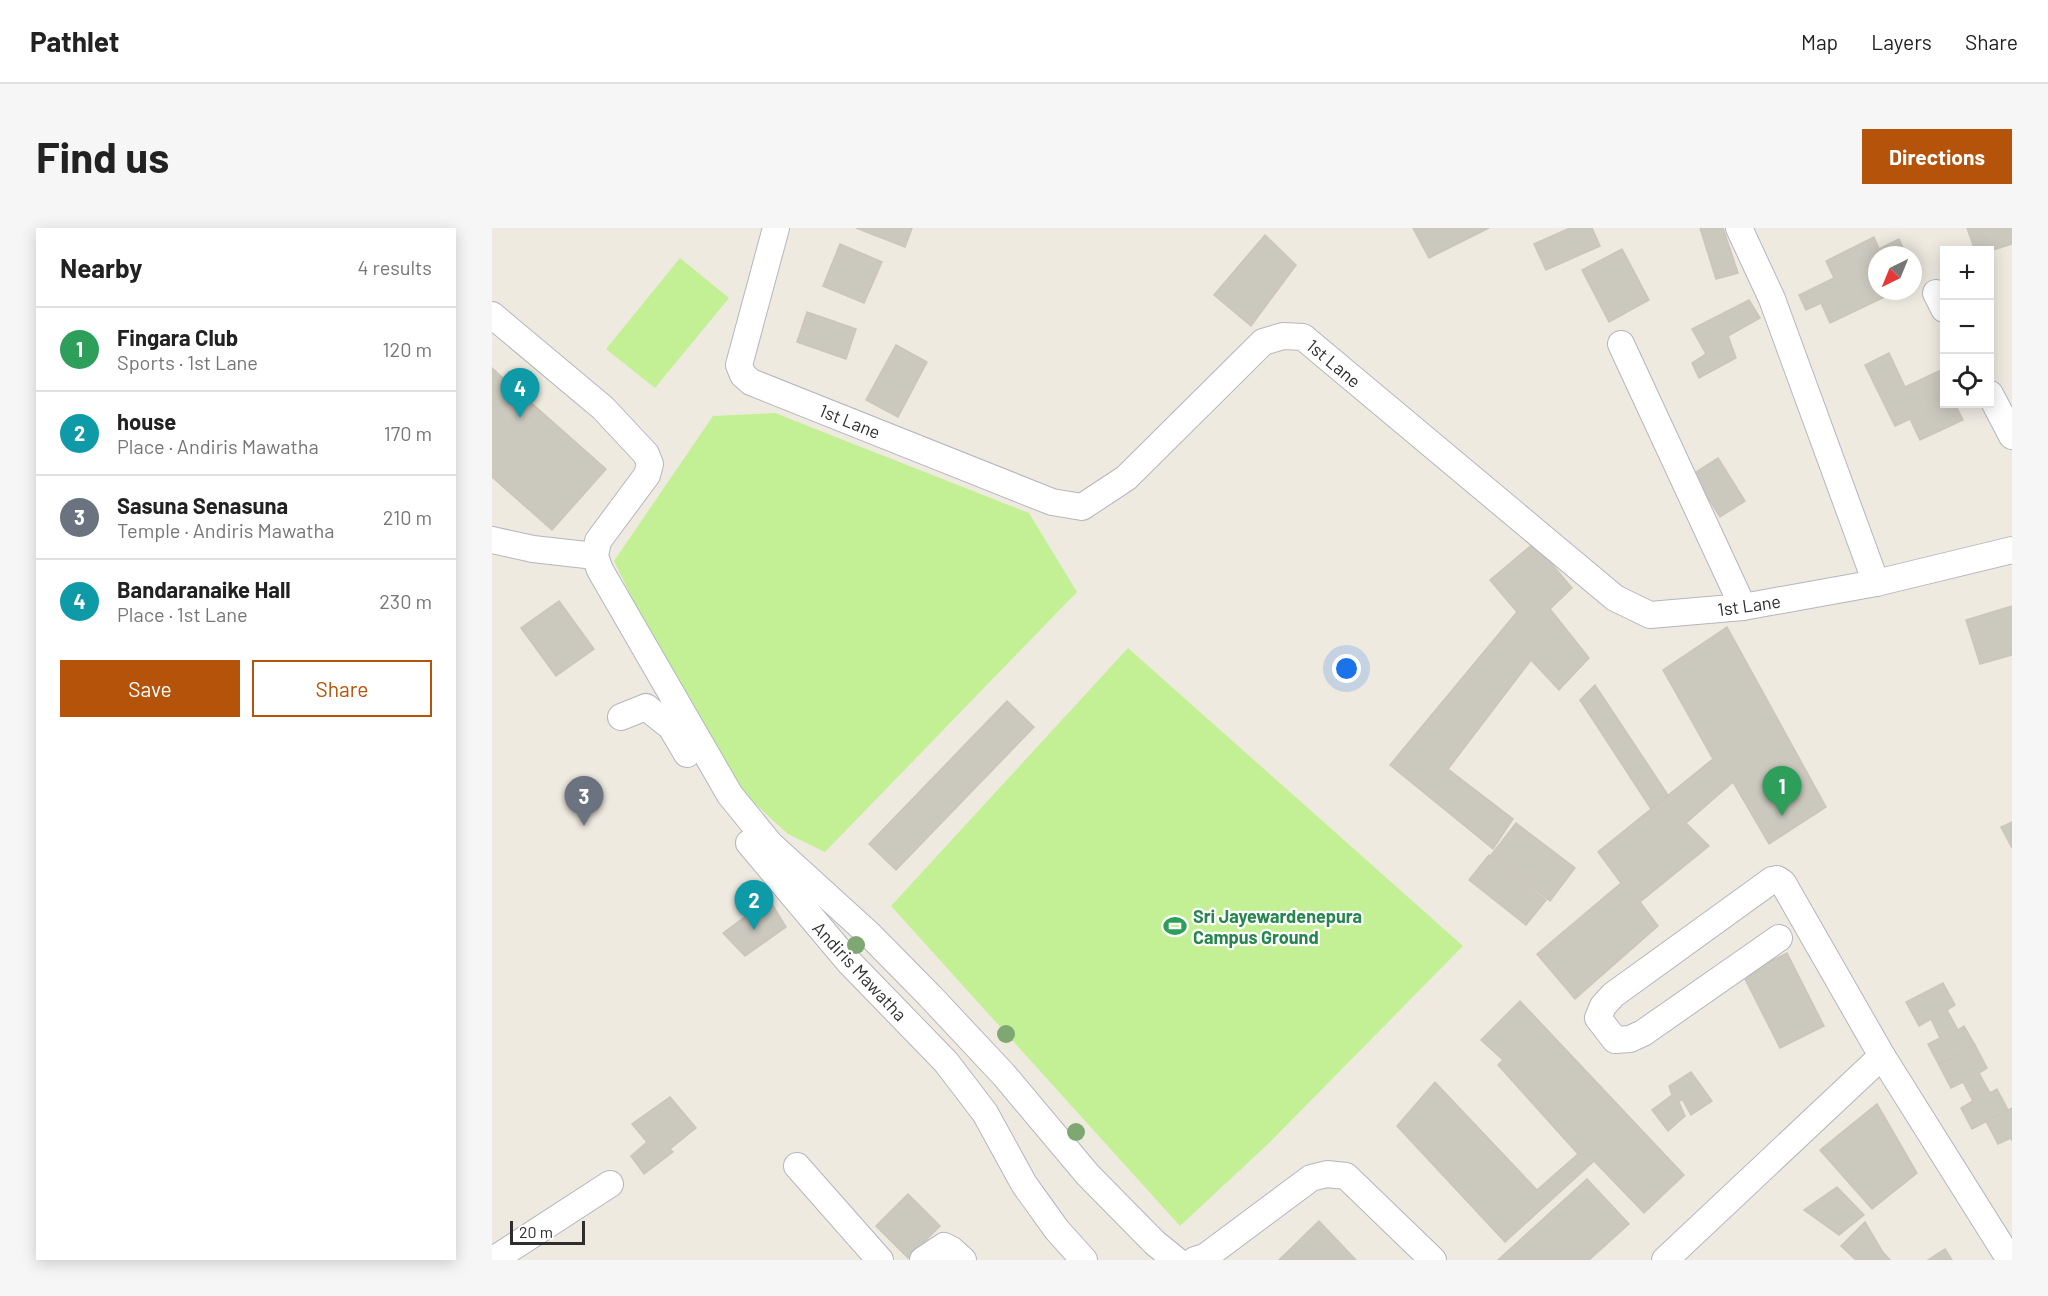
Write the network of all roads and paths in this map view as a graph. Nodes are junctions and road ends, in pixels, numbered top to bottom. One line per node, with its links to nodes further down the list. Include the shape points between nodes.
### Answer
1 (776, 228): 11 (street, 1st Lane, via 739,365 743,375 751,382 1052,502 1083,507 1126,478 1263,342 1283,336 1303,337 1615,598 1650,615)
2 (1739, 228): 10 (street, via 1772,299)
3 (492, 315): 9 (street, via 603,408 646,454 650,464 647,474 598,541)
4 (1622, 344): 11 (street)
5 (1994, 403): 6 (street)
6 (2012, 436)
7 (492, 540): 9 (street)
8 (2012, 550): 10 (street, 1st Lane)
9 (595, 556): 23 (street, via 730,795 770,844 930,996 1088,1176)
10 (1876, 583): 11 (street, 1st Lane)
11 (1743, 608)
12 (621, 717): 22 (street, Andiris Mawatha, via 646,707 671,727 724,813 849,962 968,1089 1024,1184)
13 (1779, 938): 14 (street, via 1630,1039 1615,1040 1598,1018 1613,995 1777,879)
14 (1882, 1056): 17 (street); 26 (street)
15 (797, 1166): 19 (street)
16 (610, 1184): 18 (street)
17 (2009, 1259)
18 (494, 1260)
19 (880, 1260)
20 (924, 1260): 21 (street, via 944,1246)
21 (963, 1260)
22 (1084, 1260)
23 (1176, 1260)
24 (1195, 1260): 25 (street, via 1205,1257 1311,1178 1327,1174 1346,1176)
25 (1432, 1260)
26 (1665, 1260)

